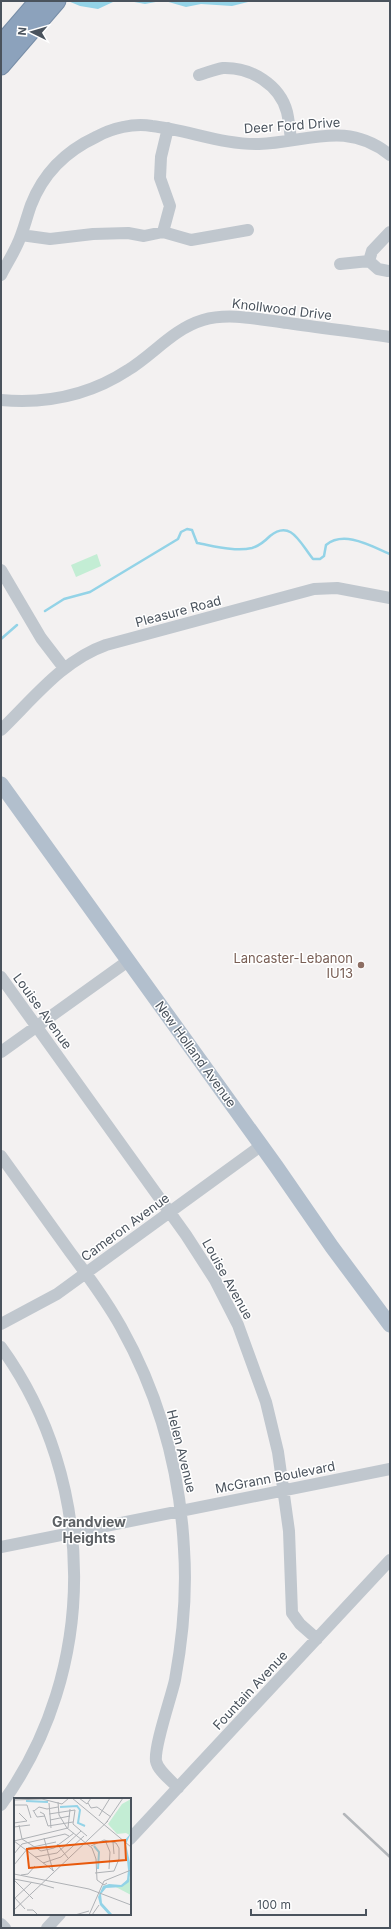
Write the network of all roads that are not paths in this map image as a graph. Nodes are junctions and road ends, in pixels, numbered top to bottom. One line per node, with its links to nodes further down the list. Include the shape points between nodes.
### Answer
1 (38, 1): 3 (highway)
2 (57, 1): 3 (highway)
3 (10, 41): 4 (highway)
4 (1, 67)
5 (199, 75): 7 (street, via 222,68 239,69 255,74 282,98)
6 (168, 128): 7 (street, Deer Ford Drive, via 240,144 268,144); 10 (street, via 161,157 160,178 170,206); 12 (street, Deer Ford Drive, via 136,126 109,131 82,143 56,164 43,182)
7 (291, 140): 8 (street, Deer Ford Drive, via 327,134 350,136 374,144)
8 (390, 155)
9 (248, 230): 10 (street, via 191,240)
10 (163, 232): 12 (street, via 144,236 93,234 50,239)
11 (390, 232): 13 (street, via 372,251)
12 (21, 235): 16 (street, Deer Ford Drive)
13 (369, 261): 14 (street); 15 (street, via 378,269)
14 (340, 264)
15 (388, 271)
16 (1, 275)
17 (390, 337): 18 (street, Knollwood Drive, via 244,318 216,317 184,328 128,370 90,389 41,401)
18 (1, 400)
19 (1, 570): 21 (street, via 41,638)
20 (390, 598): 21 (street, Pleasure Road, via 337,588 314,589 106,645 84,654)
21 (64, 668): 22 (street, Pleasure Road)
22 (1, 730)
23 (1, 784): 24 (main road, New Holland Avenue)
24 (128, 960): 26 (street); 28 (main road, New Holland Avenue)
25 (1, 977): 26 (street, Louise Avenue)
26 (37, 1026): 27 (street); 30 (street, Louise Avenue)
27 (1, 1052)
28 (262, 1146): 30 (street, Cameron Avenue); 33 (main road, New Holland Avenue)
29 (1, 1156): 31 (street, Helen Avenue)
30 (170, 1212): 31 (street, Cameron Avenue); 36 (street, Louise Avenue, via 215,1280 238,1325 266,1402)
31 (85, 1273): 32 (street, Cameron Avenue, via 41,1303); 37 (street, Helen Avenue, via 120,1326 146,1379 165,1432)
32 (1, 1324)
33 (390, 1325)
34 (1, 1347): 38 (street, via 28,1389 50,1437 66,1493)
35 (390, 1468): 36 (street, McGrann Boulevard)
36 (284, 1490): 37 (street, McGrann Boulevard); 41 (street, Louise Avenue, via 290,1549 292,1613)
37 (181, 1511): 38 (street, McGrann Boulevard); 42 (street, Helen Avenue, via 185,1582 183,1626 174,1682 156,1757 160,1770)
38 (72, 1532): 39 (street, McGrann Boulevard); 43 (street, via 75,1559 74,1609 64,1669 40,1738 18,1780)
39 (1, 1547)
40 (390, 1560): 41 (street, Fountain Avenue)
41 (317, 1639): 42 (street, Fountain Avenue)
42 (178, 1788): 44 (street, Fountain Avenue)
43 (1, 1805)
44 (131, 1838)
45 (59, 1915): 48 (street)
46 (1, 1924): 47 (street)
47 (5, 1928)
48 (47, 1928)

